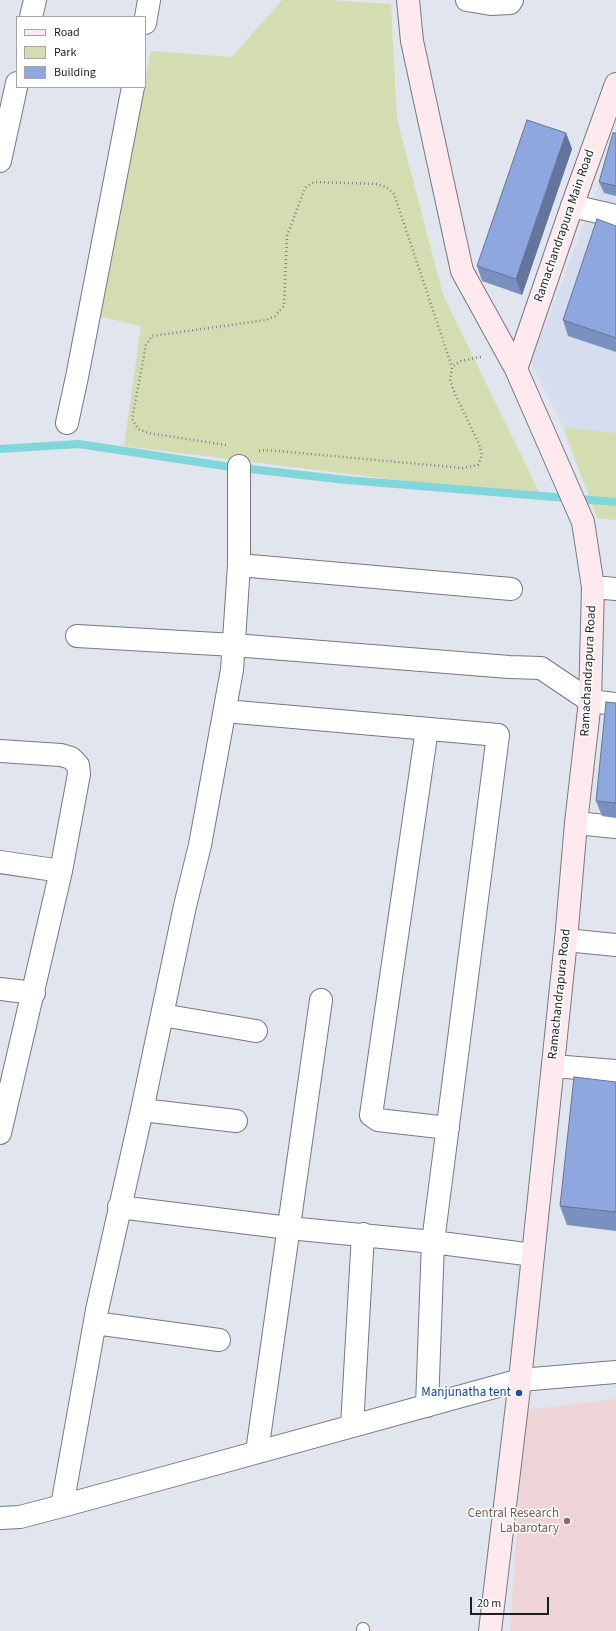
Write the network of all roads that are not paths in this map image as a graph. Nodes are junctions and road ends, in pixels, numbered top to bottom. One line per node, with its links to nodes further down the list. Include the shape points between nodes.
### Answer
1 (35, 0): 6 (street)
2 (149, 0): 7 (street)
3 (408, 0): 14 (street, Ramachandrapura Road, via 412,40 462,271)
4 (467, 0): 5 (street, via 492,4 510,3)
5 (512, 0)
6 (32, 16)
7 (146, 17)
8 (616, 84): 12 (street, Ramachandrapura Main Road)
9 (16, 88): 11 (street)
10 (133, 88): 15 (street)
11 (0, 161)
12 (572, 206): 13 (street); 14 (street, Ramachandrapura Main Road)
13 (616, 216)
14 (511, 361): 18 (street, Ramachandrapura Road, via 583,522)
15 (67, 423)
16 (246, 459): 17 (street)
17 (239, 564): 19 (street); 22 (street)
18 (593, 587): 20 (street); 23 (street, Ramachandrapura Road)
19 (511, 589)
20 (616, 589)
21 (76, 636): 22 (street)
22 (234, 645): 23 (street, via 541,668); 25 (street)
23 (590, 701): 24 (street); 28 (street, Ramachandrapura Road)
24 (616, 704)
25 (225, 711): 26 (street); 37 (street, via 200,844)
26 (428, 729): 44 (street, via 498,735); 44 (street, via 371,1115 378,1120)
27 (0, 751): 31 (street, via 61,755 71,758 78,765 79,774)
28 (576, 823): 29 (street); 32 (street, Ramachandrapura Road)
29 (616, 827)
30 (0, 862): 31 (street)
31 (62, 871): 35 (street)
32 (566, 940): 33 (street); 39 (street, Ramachandrapura Road)
33 (616, 945)
34 (0, 989): 35 (street)
35 (34, 993): 43 (street)
36 (321, 1000): 46 (street)
37 (162, 1015): 38 (street); 41 (street)
38 (256, 1031)
39 (553, 1066): 40 (street); 49 (street, Ramachandrapura Road)
40 (616, 1071)
41 (142, 1110): 42 (street); 45 (street)
42 (236, 1121)
43 (1, 1124)
44 (448, 1128): 48 (street)
45 (120, 1207): 46 (street); 50 (street)
46 (289, 1228): 47 (street); 56 (street)
47 (363, 1234): 48 (street); 55 (street)
48 (434, 1242): 49 (street); 54 (street)
49 (533, 1255): 53 (street, Ramachandrapura Road)
50 (95, 1322): 51 (street); 57 (street)
51 (219, 1340)
52 (616, 1372): 53 (street)
53 (520, 1380): 54 (street); 59 (street, Ramachandrapura Road)
54 (427, 1406): 55 (street)
55 (352, 1426): 56 (street)
56 (257, 1452): 57 (street)
57 (62, 1506): 58 (street, via 20,1517)
58 (0, 1518)
59 (490, 1631)

